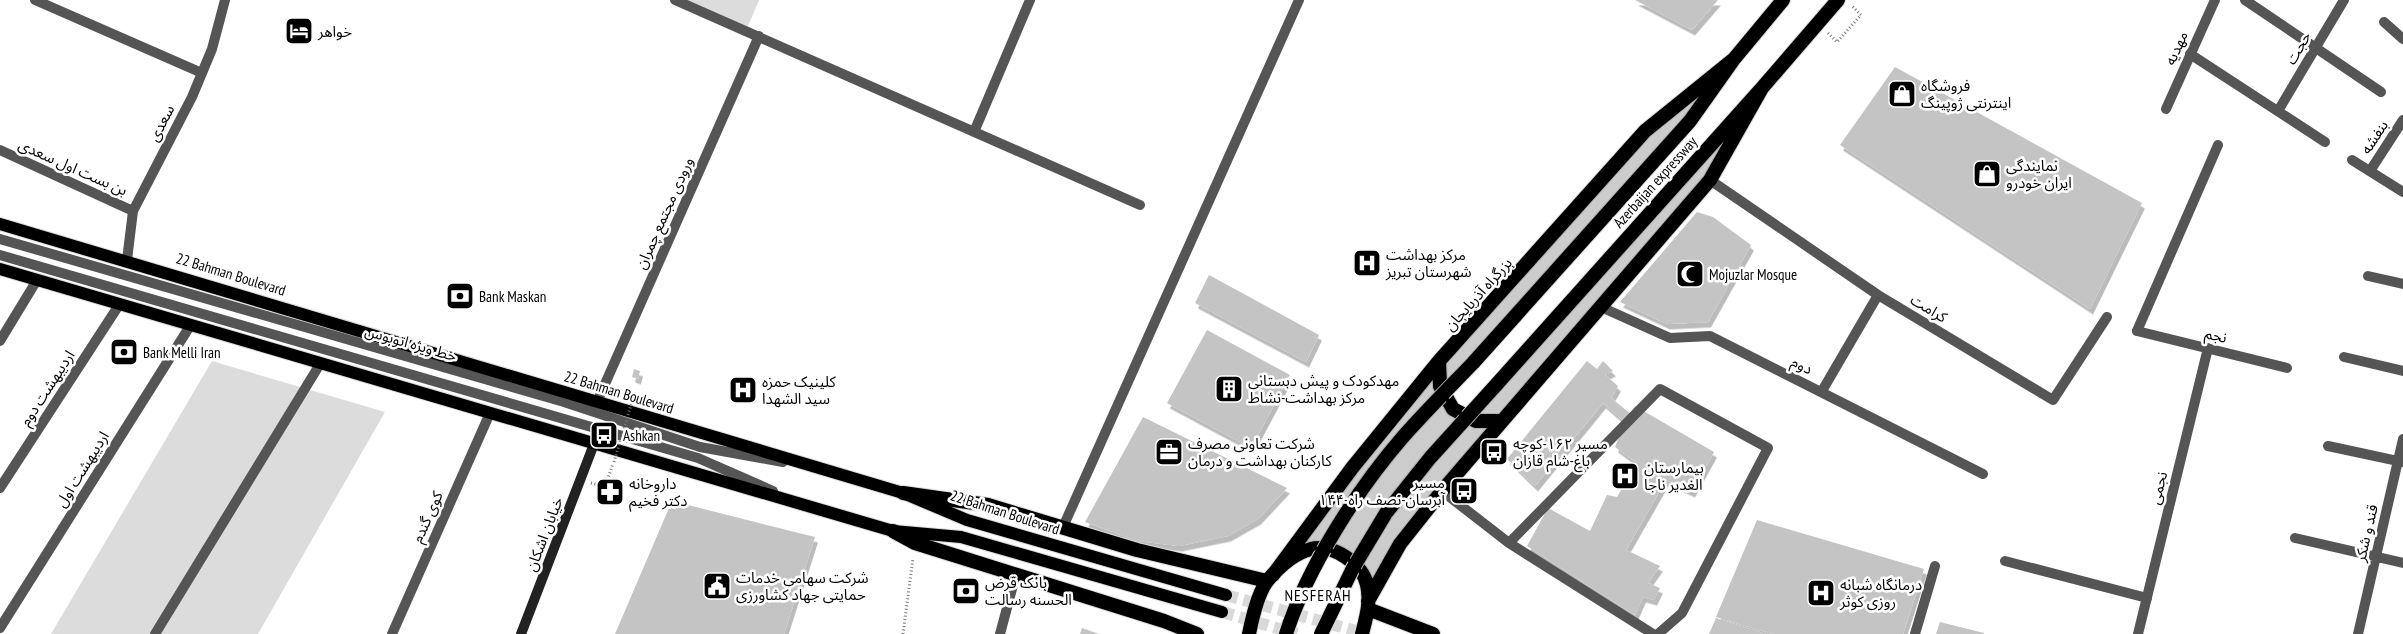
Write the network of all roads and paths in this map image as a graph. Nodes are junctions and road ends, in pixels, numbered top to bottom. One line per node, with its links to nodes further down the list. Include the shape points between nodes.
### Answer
1 (35, 0): 19 (street)
2 (225, 0): 19 (street, سعدی)
3 (675, 0): 13 (street)
4 (1030, 0): 25 (street)
5 (1299, 0): 71 (street)
6 (1783, 0): 18 (highway, Azerbaijan expressway)
7 (1838, 0): 20 (highway, Azerbaijan expressway)
8 (1845, 0): 15 (path, via 1861,15)
9 (2215, 0): 17 (street, مهدیه)
10 (2245, 0): 16 (street)
11 (2344, 0): 16 (street, حجت)
12 (2384, 22): 14 (street)
13 (759, 36): 25 (street); 57 (street, ورودی مجتمع چمران)
14 (2403, 39)
15 (1837, 42)
16 (2316, 47): 21 (street); 23 (street, حجت)
17 (2190, 54): 22 (street, مهدیه); 23 (street)
18 (1734, 59): 51 (highway, بزرگراه آذربایجان, via 1645,131); 96 (highway, Azerbaijan expressway, bridge, via 1690,121 1473,363 1401,438 1358,495 1320,557)
19 (202, 73): 34 (street, سعدی)
20 (1762, 88): 31 (highway); 97 (highway, Azerbaijan expressway, bridge, via 1430,458 1386,513 1352,568)
21 (2381, 92)
22 (2166, 110)
23 (2278, 111): 26 (street)
24 (2403, 120): 30 (street, بنفشه)
25 (974, 132): 33 (street)
26 (2325, 142)
27 (2218, 145): 49 (street, نجم, via 2138,331)
28 (0, 150): 34 (street, بن بست اول سعدی)
29 (2352, 160): 30 (street)
30 (2370, 171): 32 (street)
31 (1710, 180): 43 (street, کرامت); 45 (highway)
32 (2403, 192)
33 (1140, 205)
34 (133, 211): 38 (street, سعدی)
35 (0, 224): 38 (main road, 22 Bahman Boulevard)
36 (0, 239): 64 (street, خط ویژه اتوبوس, via 564,402 700,447)
37 (0, 255): 70 (street, خط ویژه اتوبوس, via 698,458)
38 (127, 260): 57 (main road, 22 Bahman Boulevard)
39 (0, 269): 41 (main road)
40 (2368, 276): 42 (street)
41 (37, 280): 44 (main road); 48 (street)
42 (2403, 284)
43 (1878, 295): 46 (street, کرامت, via 2053,400); 55 (street)
44 (119, 305): 47 (main road); 67 (street, اردیبهشت دوم)
45 (1601, 307): 55 (street, دوم, via 1670,338 1710,336); 59 (highway)
46 (2107, 317)
47 (190, 326): 52 (main road); 87 (street, اردیبهشت اول)
48 (0, 341)
49 (2208, 348): 53 (street, نجم); 83 (street, نجمی)
50 (2344, 357): 54 (street)
51 (1439, 361): 59 (highway, via 1440,386 1452,409 1476,421); 81 (highway, بزرگراه آذربایجان, via 1352,468)
52 (320, 364): 58 (main road); 88 (street)
53 (2287, 368)
54 (2403, 371)
55 (1822, 391): 65 (street, دوم)
56 (623, 393): 66 (path, bridge, via 634,395)
57 (597, 402): 64 (main road, 22 Bahman Boulevard)
58 (490, 413): 61 (main road); 89 (street, کوی گندم)
59 (1502, 421): 68 (highway)
60 (2403, 439): 63 (street, قند و شکر)
61 (594, 444): 70 (main road); 90 (main road, خیابان اشکان)
62 (2328, 446): 63 (street)
63 (2400, 462): 76 (street, قند و شکر)
64 (816, 468): 69 (main road, 22 Bahman Boulevard)
65 (1983, 474)
66 (605, 486)
67 (0, 488)
68 (1442, 491): 75 (street); 84 (highway, via 1400,544)
69 (903, 493): 71 (highway, via 988,505); 82 (main road, 22 Bahman Boulevard, via 967,520)
70 (804, 504): 72 (main road)
71 (1063, 528): 81 (highway, via 1137,550)
72 (893, 531): 74 (highway); 85 (main road, via 961,537)
73 (2295, 538): 76 (street)
74 (915, 543): 80 (highway); 91 (path)
75 (1509, 543): 100 (street); 101 (street, via 1660,389 1768,448 1682,613)
76 (2376, 558): 78 (street); 104 (street, قند و شکر)
77 (2005, 560): 83 (street)
78 (2403, 563)
79 (1935, 566): 102 (street)
80 (1016, 574): 86 (highway); 92 (street)
81 (1270, 578): 84 (highway, via 1292,558 1312,548 1338,552 1358,566 1367,584); 95 (highway, via 1253,614)
82 (1226, 594)
83 (2147, 598): 103 (street, نجمی)
84 (1368, 605): 98 (highway); 99 (highway)
85 (1222, 612)
86 (1164, 621): 93 (highway); 94 (highway)
87 (0, 628)
88 (155, 634)
89 (392, 634)
90 (521, 634)
91 (903, 634)
92 (1000, 634)
93 (1176, 634)
94 (1198, 634)
95 (1249, 634)
96 (1286, 634)
97 (1321, 634)
98 (1362, 634)
99 (1432, 634)
100 (1653, 634)
101 (1658, 634)
102 (1915, 634)
103 (2138, 634)
104 (2358, 634)

